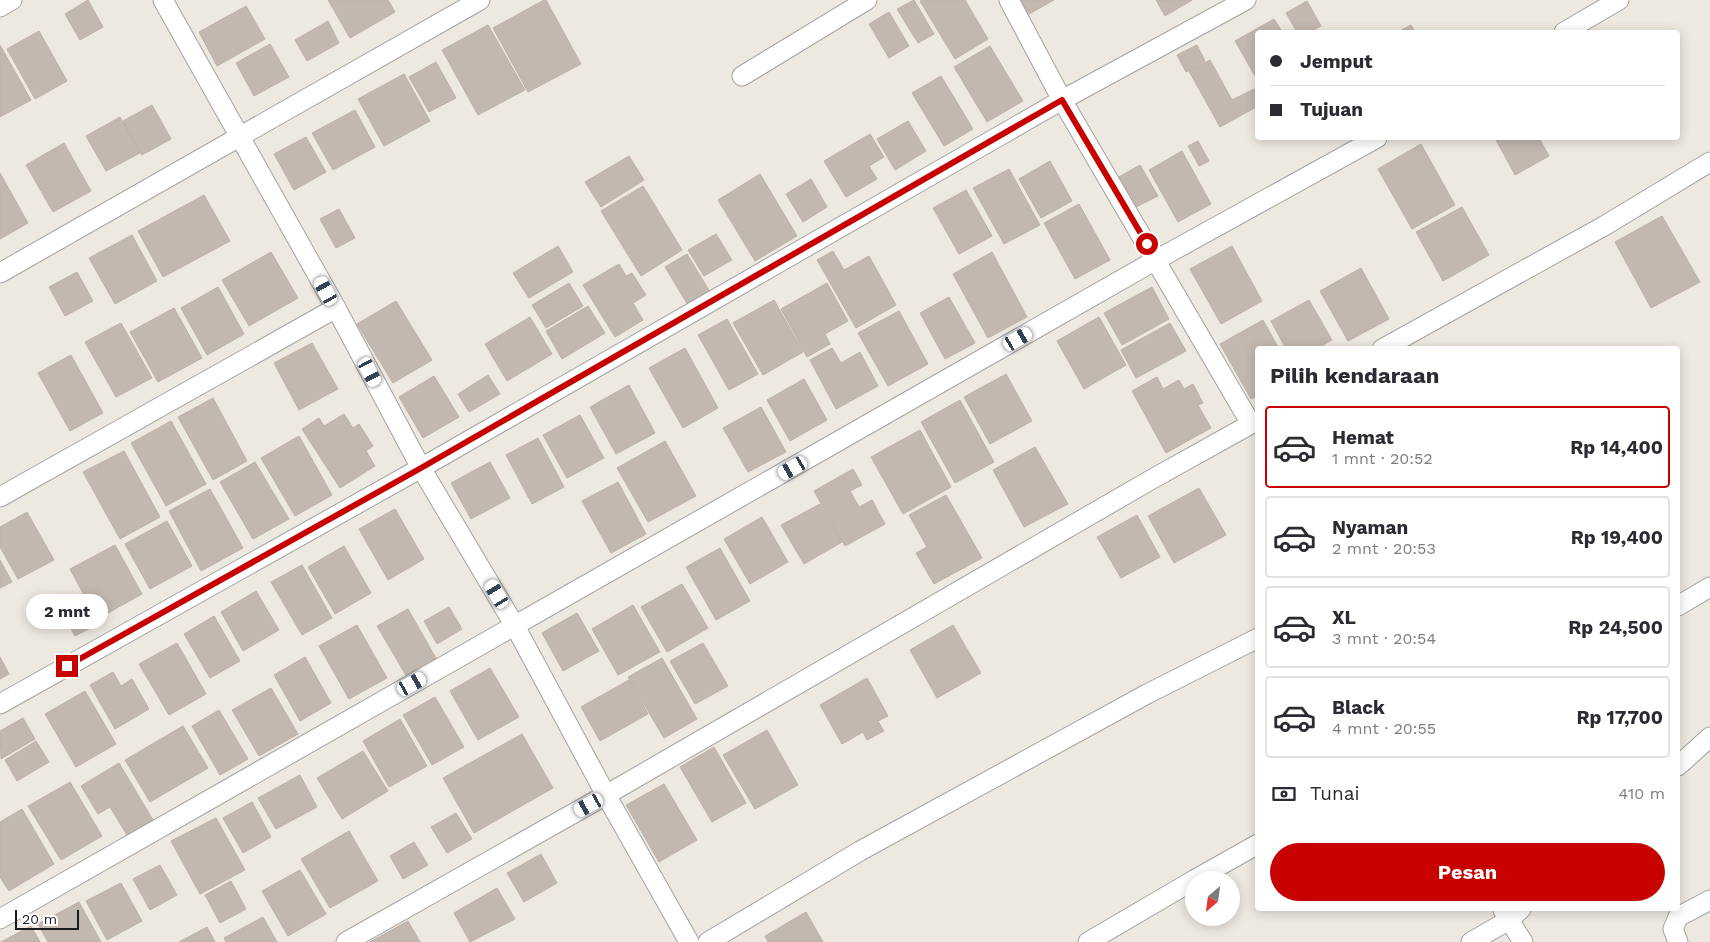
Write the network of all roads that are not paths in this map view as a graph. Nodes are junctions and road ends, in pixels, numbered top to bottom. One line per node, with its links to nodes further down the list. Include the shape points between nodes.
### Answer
1 (12, 0): 8 (street)
2 (163, 0): 12 (street)
3 (480, 0): 12 (street)
4 (867, 0): 10 (street)
5 (1009, 0): 11 (street)
6 (1246, 0): 11 (street)
7 (1619, 0): 9 (street)
8 (0, 7)
9 (1567, 30)
10 (742, 76)
11 (1062, 100): 15 (street); 20 (street)
12 (240, 137): 16 (street); 17 (street)
13 (1373, 140): 15 (street)
14 (1710, 162): 18 (street, via 1604,226)
15 (1156, 260): 19 (street); 24 (street)
16 (0, 273)
17 (336, 308): 20 (street); 21 (street)
18 (1387, 346)
19 (1255, 427): 29 (street, via 1145,483)
20 (421, 468): 24 (street); 26 (street)
21 (0, 497)
22 (1710, 587): 23 (street)
23 (1680, 605)
24 (516, 626): 29 (street); 35 (street)
25 (1255, 640): 38 (street, via 1147,694 860,852)
26 (0, 704)
27 (1710, 737): 28 (street)
28 (1680, 764)
29 (606, 795): 36 (street); 37 (street)
30 (1255, 846): 31 (street)
31 (1210, 871)
32 (1185, 885): 39 (street)
33 (1710, 900): 42 (street, via 1675,921 1673,929)
34 (1511, 912): 40 (street); 41 (street)
35 (0, 918)
36 (346, 942)
37 (689, 942)
38 (708, 942)
39 (1088, 942)
40 (1470, 942)
41 (1523, 942)
42 (1678, 942)

